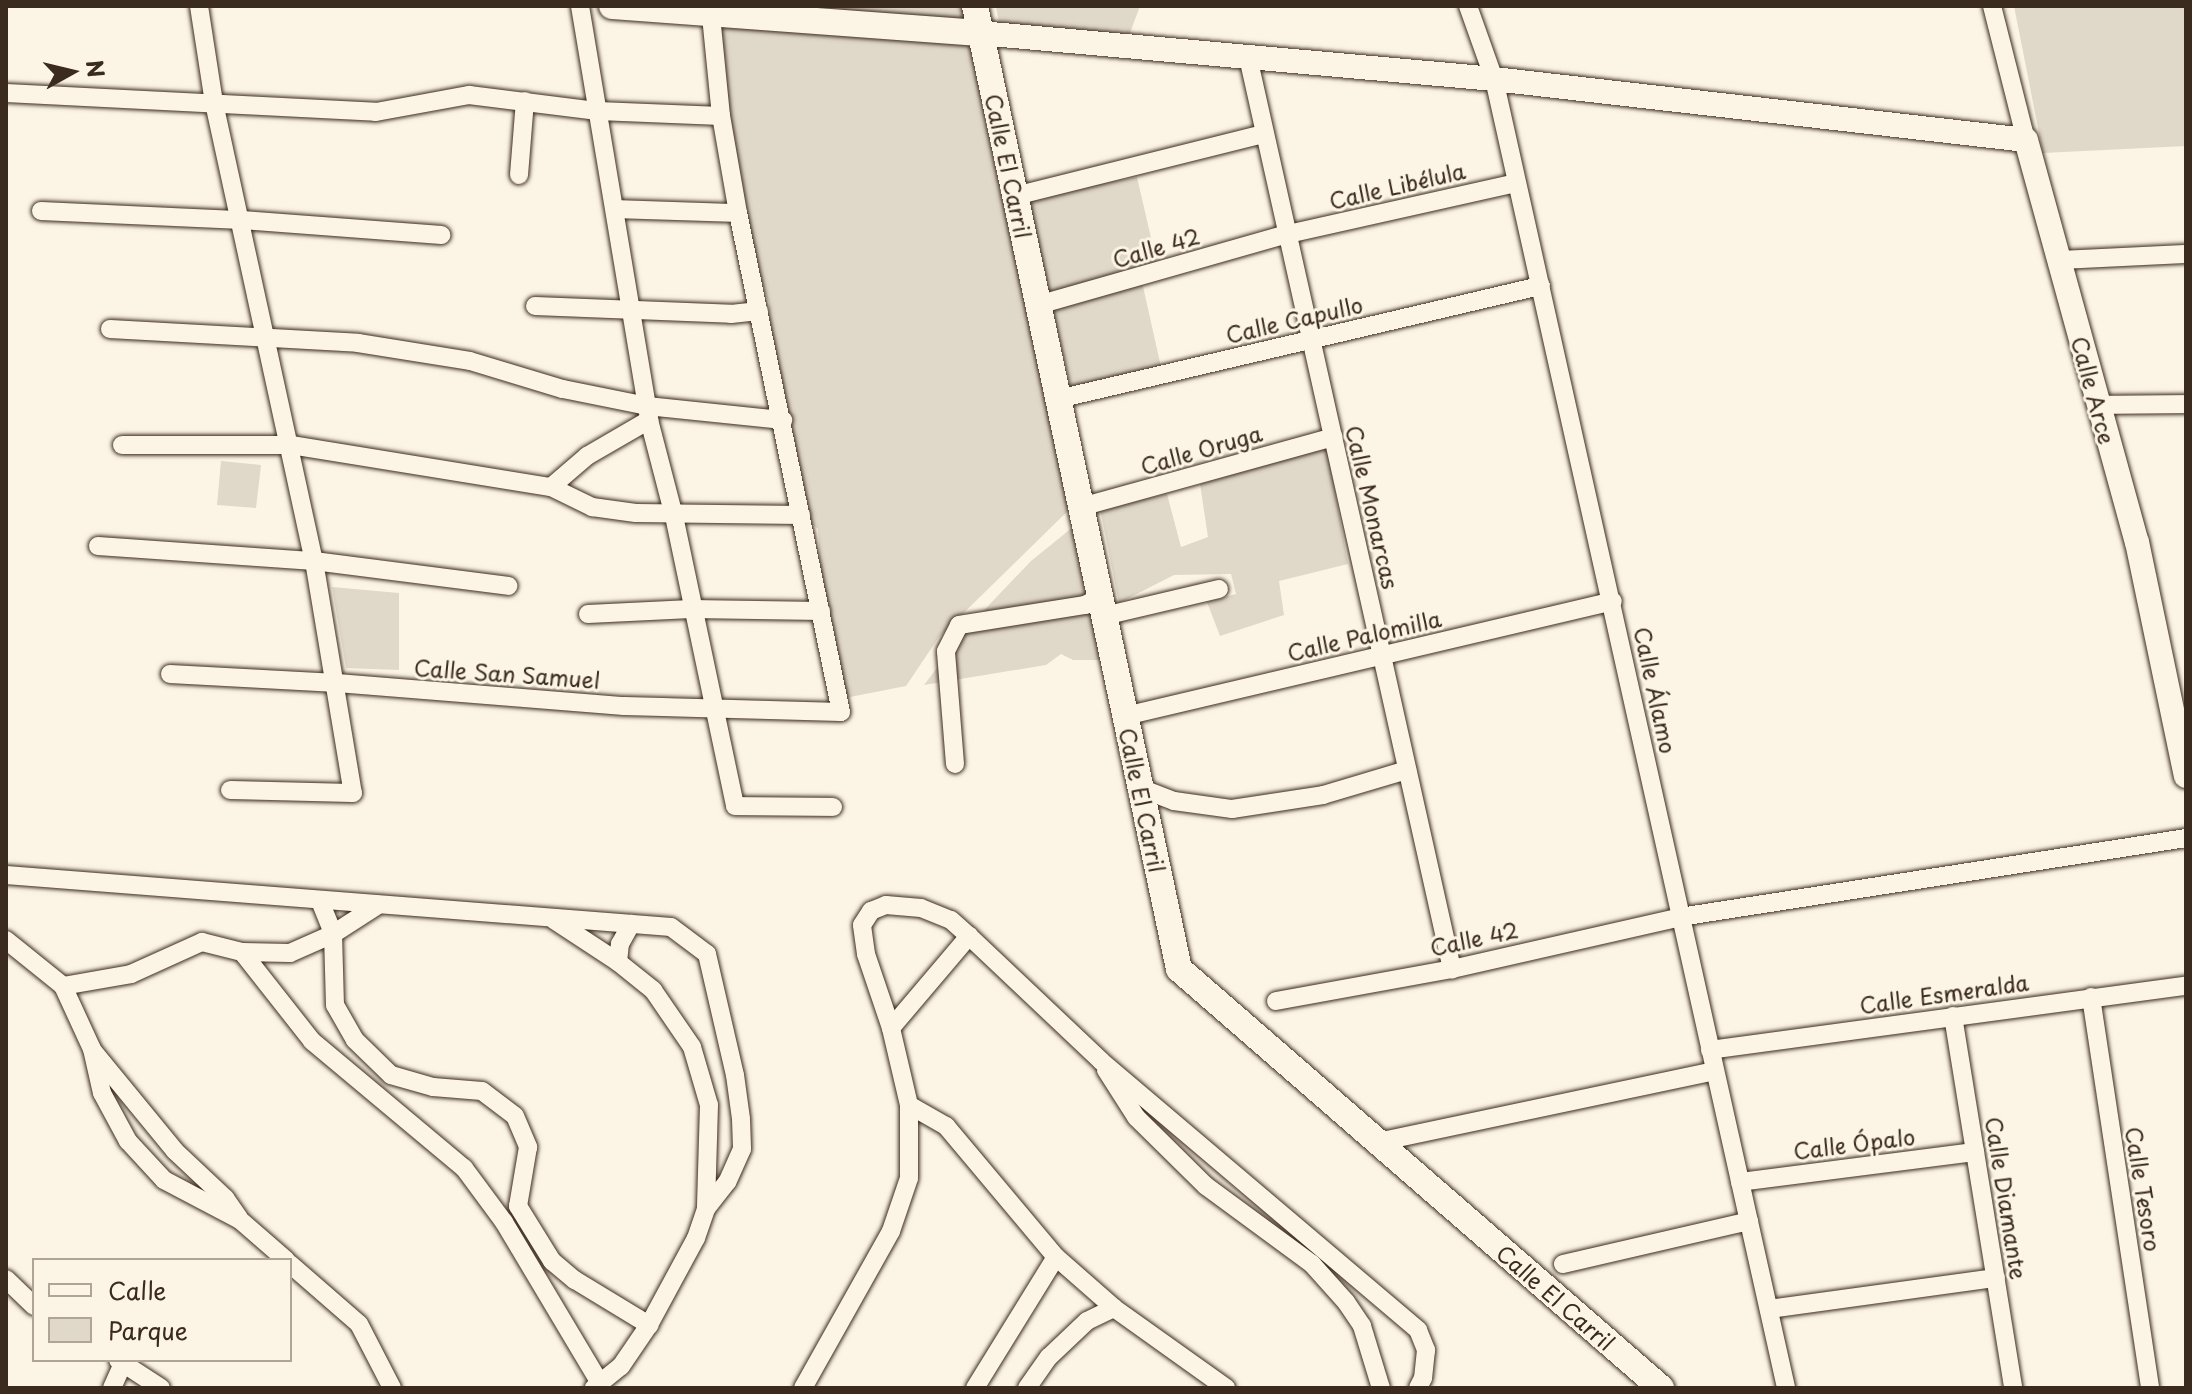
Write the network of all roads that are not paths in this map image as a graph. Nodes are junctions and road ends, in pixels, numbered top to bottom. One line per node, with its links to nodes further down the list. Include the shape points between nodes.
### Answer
1 (199, 6): 13 (street)
2 (580, 6): 14 (street)
3 (612, 6): 7 (main road)
4 (975, 6): 8 (main road, Calle El Carril)
5 (1468, 6): 10 (street, Calle Álamo)
6 (1992, 6): 17 (street, Calle Arce)
7 (706, 10): 8 (main road); 15 (street)
8 (980, 33): 9 (street); 20 (main road, Calle El Carril)
9 (1248, 57): 10 (street); 16 (street, Calle Monarcas)
10 (1494, 79): 17 (street); 19 (street, Calle Álamo)
11 (6, 93): 13 (street)
12 (525, 101): 13 (street, via 469,95 376,112); 14 (street); 18 (street)
13 (214, 103): 24 (street)
14 (598, 111): 15 (street); 21 (street)
15 (721, 116): 23 (street)
16 (1264, 134): 20 (street); 25 (street, Calle Monarcas)
17 (2026, 140): 28 (street, Calle Arce)
18 (519, 175)
19 (1516, 183): 25 (street, Calle Libélula); 29 (street, Calle Álamo)
20 (1015, 196): 30 (main road, Calle El Carril)
21 (615, 209): 23 (street); 32 (street)
22 (41, 211): 24 (street)
23 (738, 213): 33 (street)
24 (242, 220): 26 (street); 35 (street)
25 (1288, 234): 30 (street, Calle 42); 36 (street, Calle Monarcas)
26 (441, 235)
27 (2186, 254): 28 (street)
28 (2059, 260): 39 (street, Calle Arce)
29 (1541, 286): 36 (street, Calle Capullo); 53 (street, Calle Álamo)
30 (1038, 305): 37 (main road, Calle El Carril)
31 (535, 306): 32 (street)
32 (632, 311): 33 (street); 40 (street)
33 (759, 311): 41 (street)
34 (110, 329): 35 (street)
35 (266, 338): 40 (street, via 358,343 470,361); 44 (street)
36 (1311, 340): 37 (street, Calle Capullo); 42 (street, Calle Monarcas)
37 (1058, 399): 46 (main road, Calle El Carril)
38 (2186, 404): 39 (street)
39 (2097, 405): 65 (street, Calle Arce, via 2137,542)
40 (648, 413): 41 (street); 45 (street); 48 (street)
41 (783, 420): 47 (street)
42 (1333, 437): 46 (street, Calle Oruga); 58 (street, Calle Monarcas)
43 (122, 445): 44 (street)
44 (291, 445): 45 (street); 50 (street)
45 (551, 487): 48 (street, via 592,507)
46 (1081, 507): 54 (main road, Calle El Carril)
47 (801, 515): 48 (street); 56 (street)
48 (674, 516): 55 (street)
49 (98, 546): 50 (street)
50 (314, 561): 51 (street); 60 (street)
51 (508, 586)
52 (1219, 589): 54 (street)
53 (1613, 601): 58 (street, Calle Palomilla); 73 (street, Calle Álamo)
54 (1102, 606): 62 (main road, Calle El Carril); 63 (street, via 959,625 946,651)
55 (691, 609): 56 (street); 57 (street); 61 (street)
56 (821, 611): 61 (street, Calle San Samuel, via 841,712)
57 (588, 614)
58 (1382, 656): 62 (street, Calle Palomilla); 64 (street, Calle Monarcas)
59 (170, 674): 60 (street, Calle San Samuel)
60 (337, 683): 61 (street, Calle San Samuel); 67 (street, via 353,793)
61 (714, 711): 68 (street, via 735,806)
62 (1125, 716): 66 (main road, Calle El Carril)
63 (955, 764)
64 (1407, 770): 66 (street, via 1323,795 1232,809 1174,801); 81 (street, Calle Monarcas)
65 (2186, 776)
66 (1140, 788): 95 (main road, Calle El Carril, via 1179,969)
67 (230, 790)
68 (833, 807)
69 (2186, 838): 73 (street, Calle 42)
70 (6, 875): 71 (street)
71 (320, 901): 72 (street); 76 (street)
72 (378, 905): 74 (street); 76 (street)
73 (1680, 917): 81 (street, Calle 42); 91 (street, Calle Álamo)
74 (553, 919): 75 (street); 80 (street)
75 (631, 924): 80 (street); 88 (street, via 671,927 707,954)
76 (333, 934): 79 (street, via 290,953); 111 (street, via 335,1005 355,1040 391,1075 433,1087 482,1091 515,1116 528,1147 518,1206 552,1261)
77 (969, 936): 87 (street); 87 (street, via 951,920 921,908 886,905 871,911 862,925 866,954); 92 (street)
78 (6, 940): 82 (street)
79 (242, 952): 82 (street, via 202,942 131,974); 115 (street, via 312,1041 464,1168 504,1222)
80 (618, 962): 89 (street, via 653,990)
81 (1452, 969): 85 (street, Calle 42)
82 (63, 986): 90 (street)
83 (2186, 986): 84 (street, Calle Esmeralda)
84 (2091, 997): 86 (street, Calle Esmeralda); 127 (street, Calle Tesoro)
85 (1276, 1001)
86 (1953, 1016): 91 (street, Calle Esmeralda); 96 (street, Calle Diamante)
87 (891, 1028): 94 (street)
88 (724, 1033): 89 (street); 98 (street, via 735,1075 742,1149 727,1182)
89 (692, 1047): 98 (street, via 709,1105)
90 (92, 1049): 99 (street); 99 (street, via 102,1093 128,1141 164,1180)
91 (1710, 1050): 93 (street, Calle Álamo)
92 (1101, 1061): 108 (street); 112 (street, via 1136,1117 1206,1186 1312,1264)
93 (1714, 1071): 95 (street); 97 (street, Calle Álamo)
94 (909, 1105): 101 (street, via 946,1126); 120 (street, via 909,1178 891,1231)
95 (1378, 1142): 124 (main road, Calle El Carril)
96 (1975, 1152): 97 (street, Calle Ópalo); 105 (street, Calle Diamante)
97 (1740, 1182): 100 (street, Calle Álamo)
98 (706, 1209): 111 (street)
99 (240, 1220): 102 (street)
100 (1749, 1221): 103 (street); 110 (street, Calle Álamo)
101 (1056, 1257): 109 (street); 121 (street)
102 (283, 1258)
103 (1563, 1264)
104 (292, 1265): 119 (street, via 359,1324)
105 (1996, 1278): 110 (street); 126 (street, Calle Diamante)
106 (6, 1279): 107 (street)
107 (32, 1304)
108 (1389, 1305): 112 (street); 114 (street, via 1418,1330 1426,1350)
109 (1114, 1308): 116 (street); 122 (street, via 1087,1321 1049,1357)
110 (1769, 1309): 125 (street, Calle Álamo)
111 (649, 1325): 115 (street, via 621,1366)
112 (1362, 1326): 123 (street)
113 (121, 1362): 117 (street); 118 (street)
114 (1417, 1385)
115 (597, 1386)
116 (1223, 1386)
117 (112, 1388)
118 (161, 1388)
119 (392, 1388)
120 (803, 1388)
121 (975, 1388)
122 (1027, 1388)
123 (1381, 1388)
124 (1661, 1388)
125 (1786, 1388)
126 (2013, 1388)
127 (2150, 1388)

